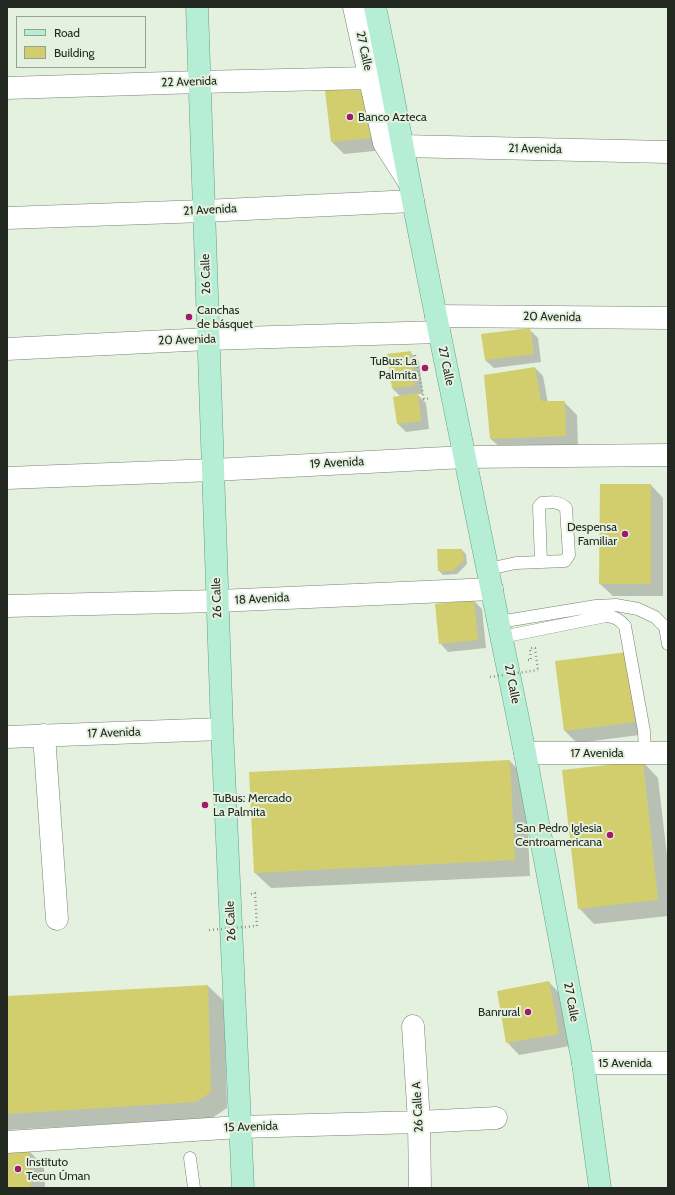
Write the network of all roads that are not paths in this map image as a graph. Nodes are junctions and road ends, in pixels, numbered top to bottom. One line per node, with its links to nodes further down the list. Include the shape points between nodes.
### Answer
1 (197, 7): 5 (main road, 26 Calle)
2 (354, 7): 4 (street, 27 Calle)
3 (375, 7): 7 (main road, 27 Calle)
4 (370, 78): 5 (street, 22 Avenida); 9 (street, 27 Calle, via 384,143)
5 (200, 82): 6 (street, 22 Avenida); 10 (main road, 26 Calle)
6 (7, 88)
7 (402, 146): 8 (street, 21 Avenida); 9 (main road, 27 Calle)
8 (668, 152)
9 (411, 191): 10 (street, 21 Avenida); 13 (main road, 27 Calle)
10 (204, 211): 11 (street, 21 Avenida); 14 (main road, 26 Calle)
11 (7, 218)
12 (668, 318): 13 (street, 20 Avenida)
13 (438, 324): 14 (street, 20 Avenida, via 411,333); 17 (main road, 27 Calle)
14 (208, 339): 15 (street, 20 Avenida); 18 (main road, 26 Calle)
15 (7, 349)
16 (668, 455): 17 (street, 19 Avenida)
17 (465, 457): 18 (street, 19 Avenida); 21 (main road, 27 Calle)
18 (213, 470): 19 (street, 19 Avenida); 22 (main road, 26 Calle)
19 (7, 478)
20 (541, 562): 20 (lane, via 565,561 569,555 566,508 556,502 542,503 539,506); 21 (lane, via 516,563)
21 (490, 579): 22 (street, 18 Avenida); 24 (main road, 27 Calle)
22 (218, 601): 23 (street, 18 Avenida); 26 (main road, 26 Calle)
23 (7, 606)
24 (501, 630): 25 (lane, via 596,606 616,605 638,609 655,616 665,627); 29 (main road, 27 Calle); 30 (lane, via 606,616 615,617 620,621 625,626 644,731)
25 (668, 644)
26 (222, 729): 27 (street, 17 Avenida); 38 (main road, 26 Calle)
27 (44, 735): 28 (street, 17 Avenida); 32 (street)
28 (7, 737)
29 (525, 753): 30 (street, 17 Avenida); 34 (main road, 27 Calle)
30 (645, 753): 31 (street, 17 Avenida)
31 (668, 753)
32 (57, 919)
33 (412, 1026): 37 (street, 26 Calle A)
34 (583, 1063): 35 (street, 15 Avenida); 44 (main road, 27 Calle)
35 (668, 1063)
36 (496, 1118): 37 (street, 15 Avenida)
37 (419, 1122): 38 (street, 15 Avenida); 43 (street, 26 Calle A)
38 (240, 1127): 39 (street, 15 Avenida); 42 (main road, 26 Calle)
39 (7, 1142)
40 (190, 1158): 41 (lane)
41 (194, 1188)
42 (243, 1188)
43 (420, 1188)
44 (600, 1188)

